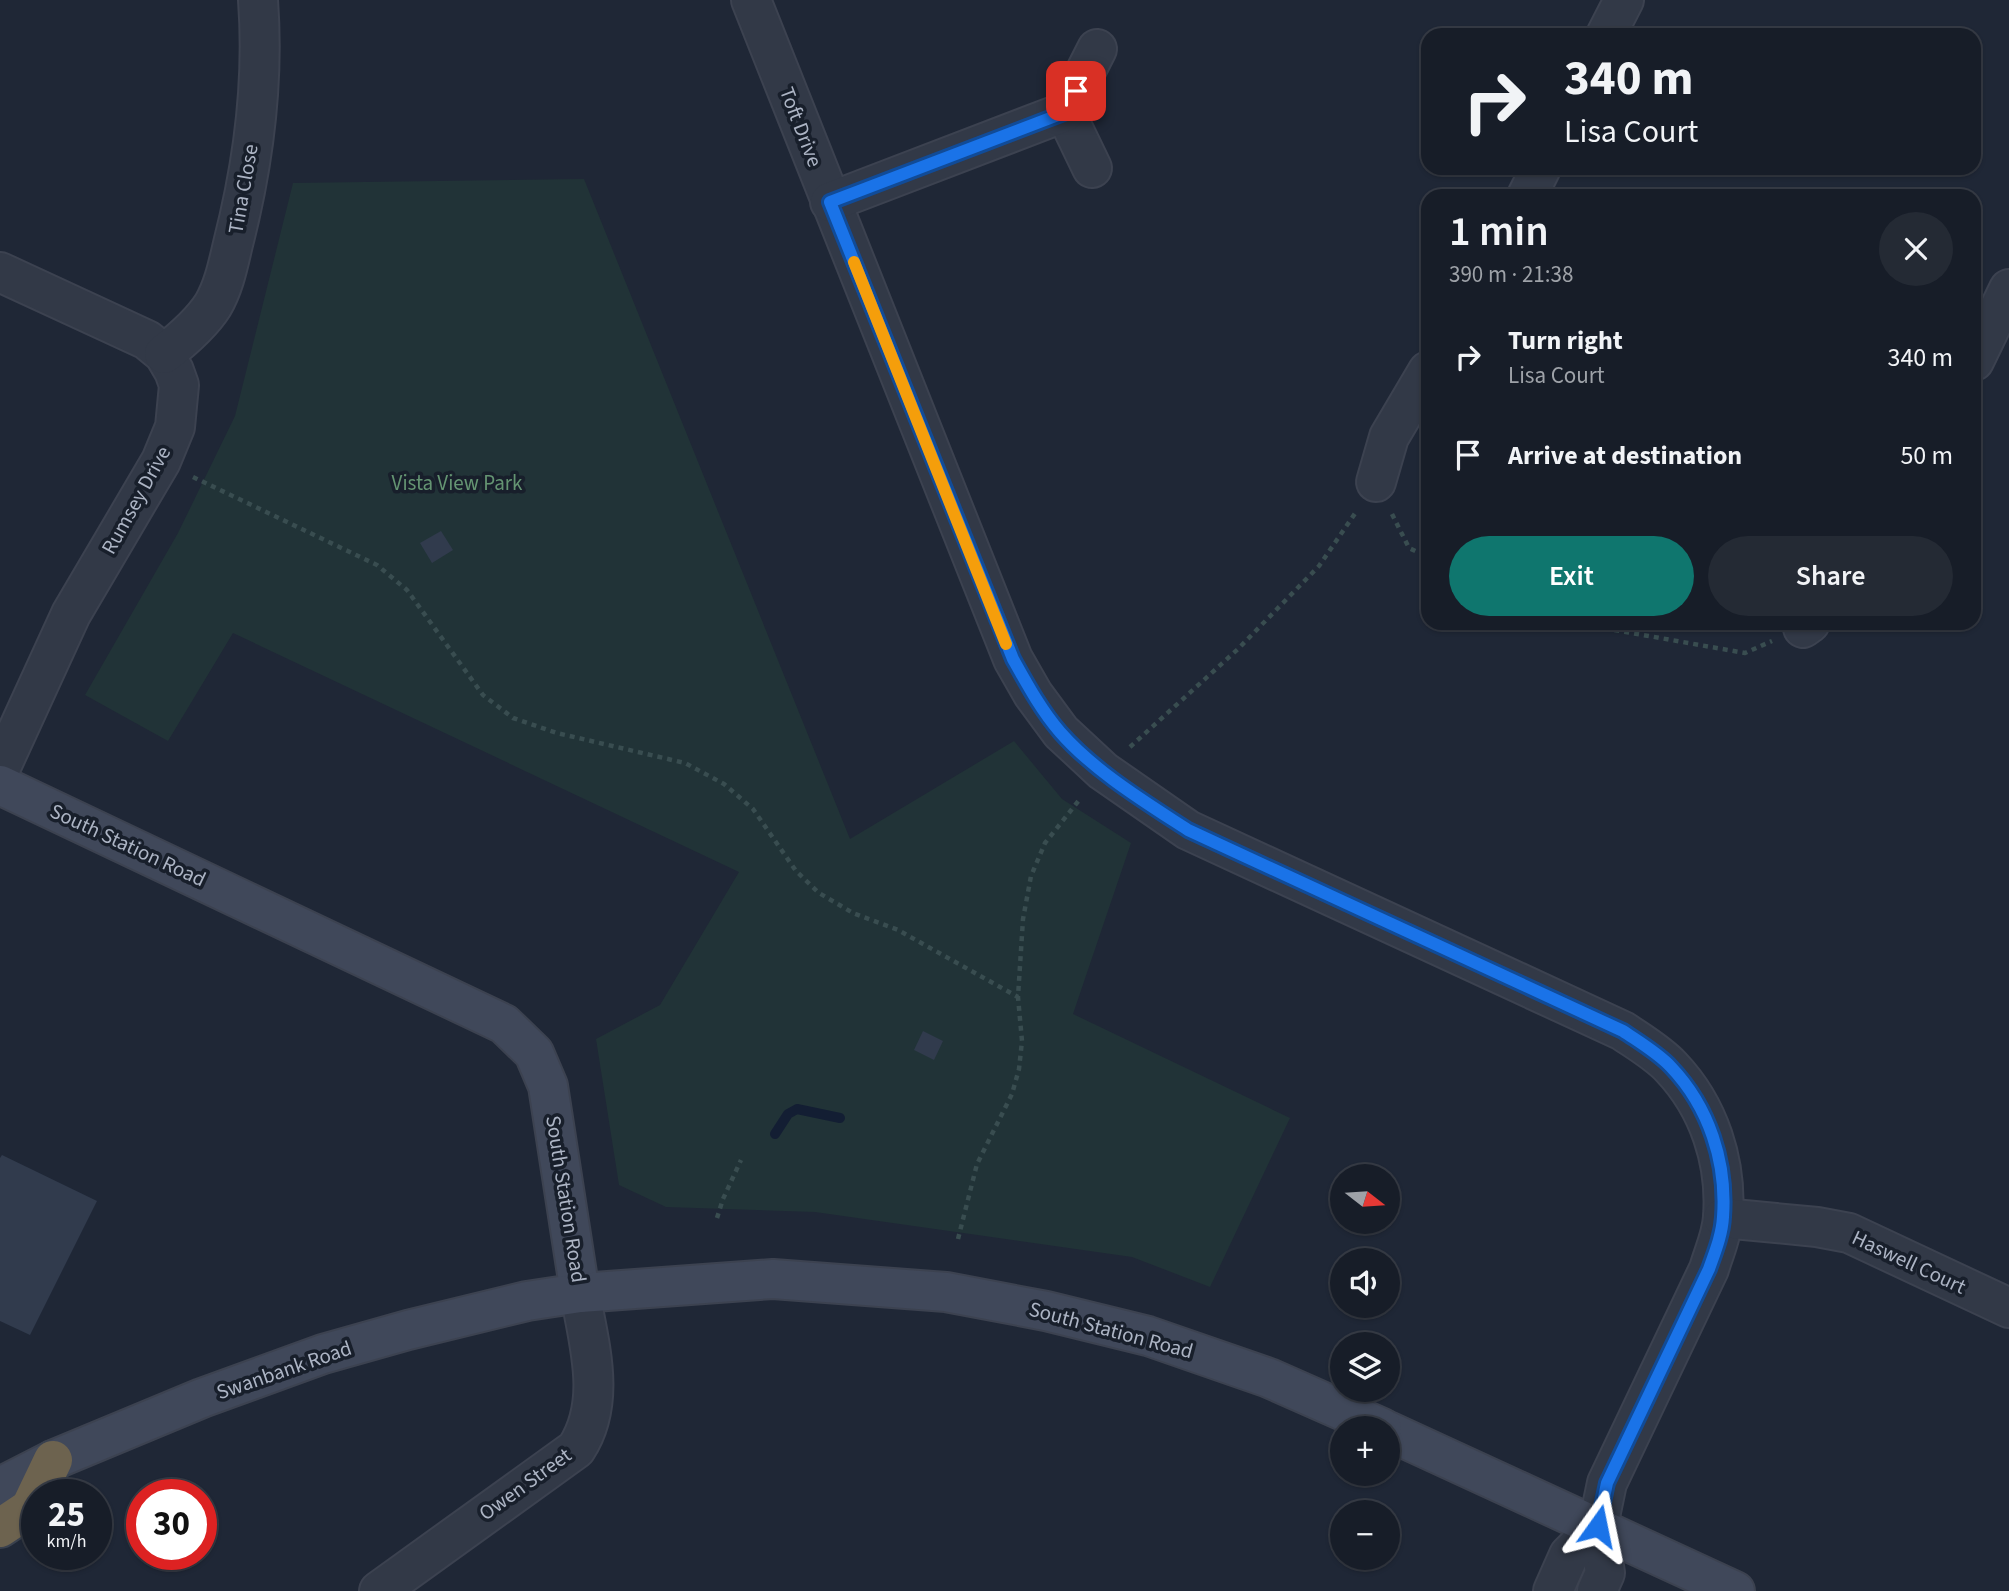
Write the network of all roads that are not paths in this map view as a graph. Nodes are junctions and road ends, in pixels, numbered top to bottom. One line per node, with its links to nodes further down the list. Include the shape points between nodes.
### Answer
1 (258, 0): 12 (street, Tina Close, via 260,64 253,137 242,209 223,284 198,324)
2 (751, 0): 8 (street, Toft Drive)
3 (1624, 0): 4 (street)
4 (1610, 28)
5 (1097, 49): 6 (street)
6 (1066, 112): 7 (street); 8 (street)
7 (1092, 168)
8 (830, 202): 17 (street, Toft Drive, via 1013,659 1060,732 1103,771 1188,830 1623,1031 1670,1066 1699,1104 1716,1144)
9 (0, 272): 12 (street, via 147,340)
10 (2009, 289): 11 (street)
11 (1981, 347)
12 (164, 354): 15 (street, Rumsey Drive, via 179,385 175,427 71,614)
13 (1421, 383): 14 (street, via 1389,436)
14 (1376, 482)
15 (0, 769)
16 (0, 785): 18 (main road, South Station Road, via 504,1024 534,1053 548,1086)
17 (1723, 1218): 19 (street, Haswell Court, via 1849,1233); 24 (street, Toft Drive, via 1709,1269 1607,1483)
18 (580, 1293): 20 (main road, South Station Road, via 773,1279 946,1292 1148,1336 1269,1378); 22 (main road, Swanbank Road, via 487,1311 323,1354); 26 (street, Owen Street, via 594,1384 587,1430 576,1449)
19 (2009, 1308)
20 (1355, 1416)
21 (1400, 1436): 24 (main road)
22 (52, 1460): 23 (main road, Swanbank Road); 25 (highway, via 30,1508)
23 (0, 1487)
24 (1598, 1526): 27 (street, via 1569,1555); 28 (street, via 1605,1573); 29 (main road)
25 (0, 1528)
26 (379, 1591)
27 (1553, 1591)
28 (1597, 1591)
29 (1735, 1591)

